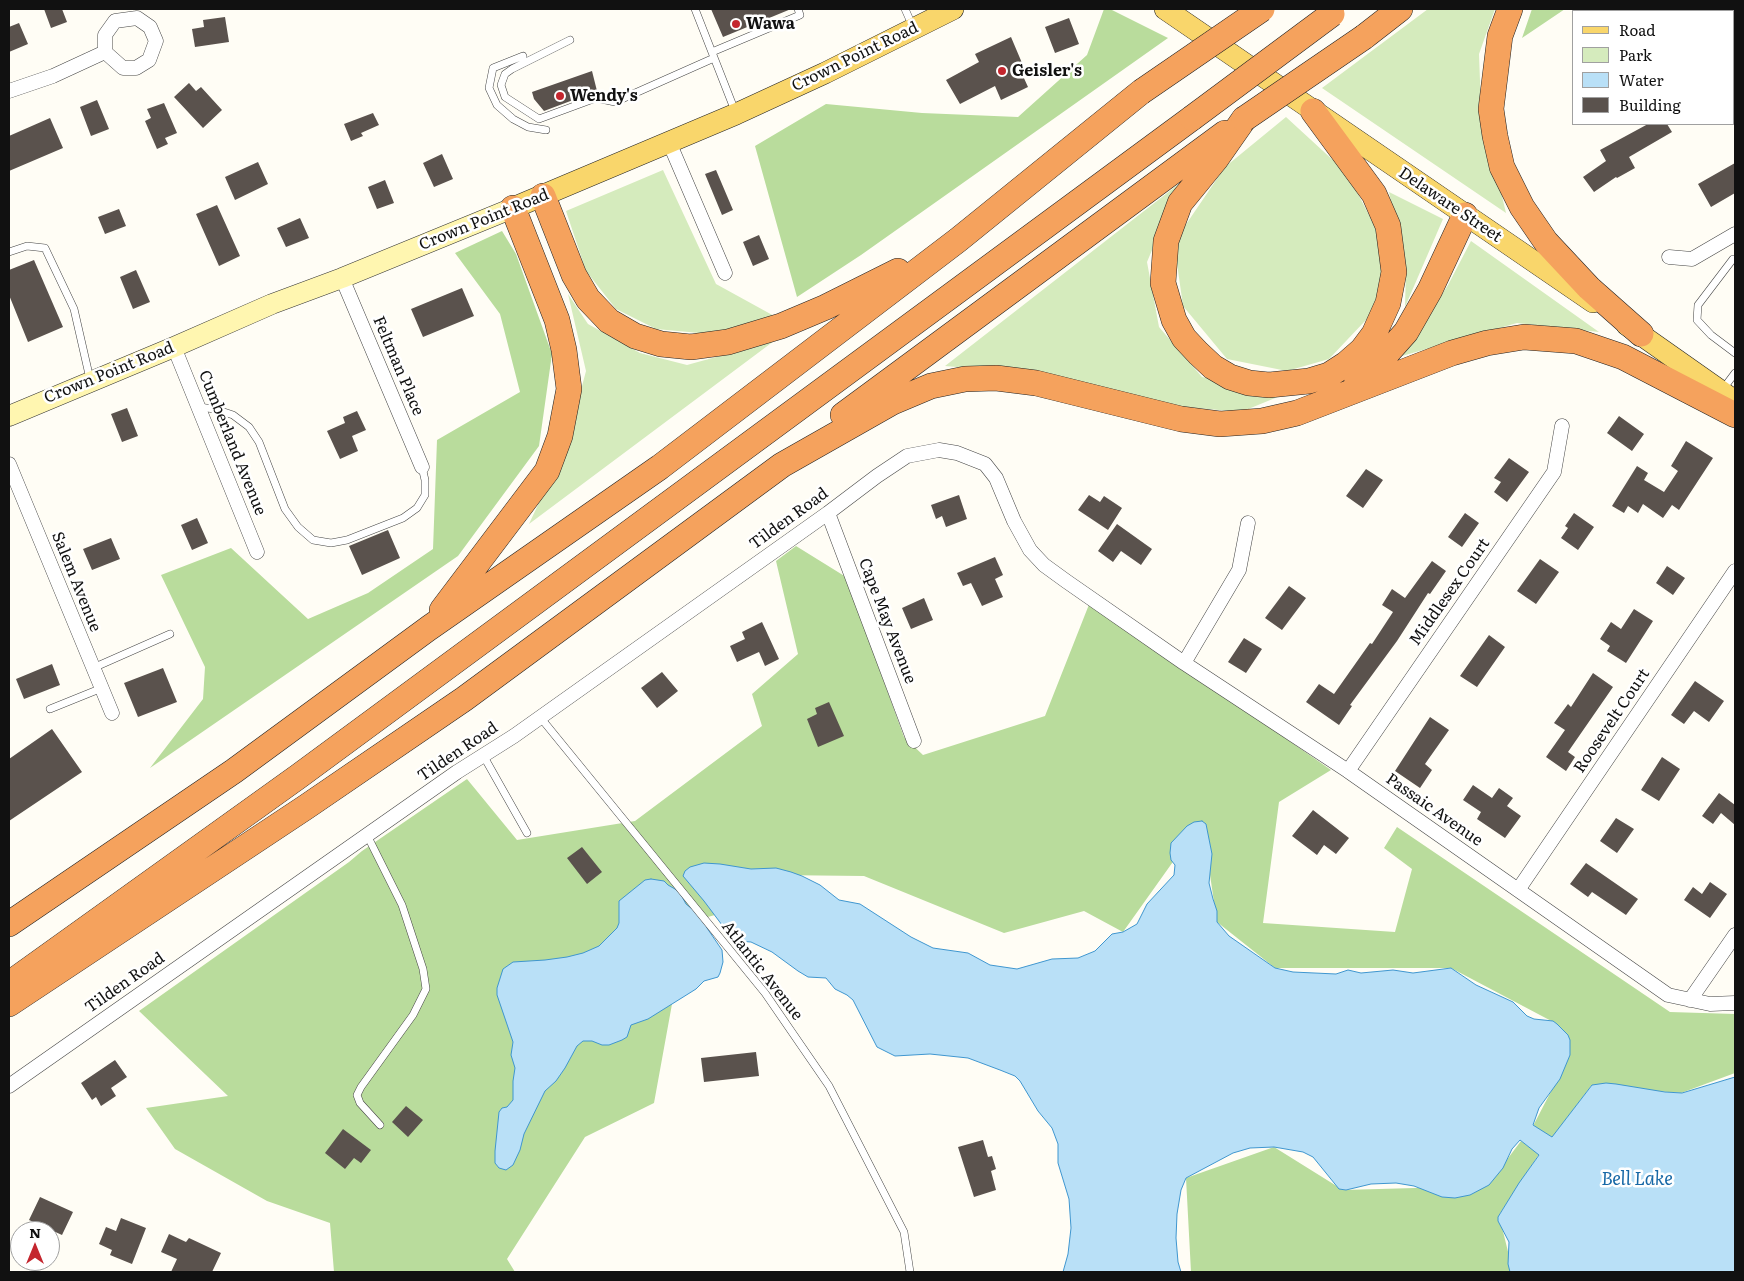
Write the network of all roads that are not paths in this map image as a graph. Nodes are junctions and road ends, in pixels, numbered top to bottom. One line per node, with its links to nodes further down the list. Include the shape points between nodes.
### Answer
1 (695, 9): 14 (lane)
2 (798, 9): 14 (lane, via 800,15)
3 (905, 9): 11 (lane)
4 (953, 9): 11 (main road, Crown Point Road)
5 (1150, 9): 10 (main road, Delaware Street)
6 (1262, 9): 26 (highway, bridge, via 1141,92)
7 (1400, 9): 19 (highway, bridge)
8 (1510, 9): 32 (highway, via 1500,36 1491,110 1502,167 1522,207 1546,242 1588,288)
9 (1336, 11): 67 (highway, bridge, via 300,776)
10 (1173, 15): 17 (main road, Delaware Street)
11 (913, 29): 18 (main road, Crown Point Road)
12 (570, 40): 14 (lane, via 505,74 501,85 505,97 539,119 596,98 615,102)
13 (105, 52): 16 (street, via 53,76)
14 (713, 55): 18 (lane)
15 (523, 56): 20 (lane, via 493,68 489,88 497,105 513,119 528,127)
16 (9, 91)
17 (1313, 111): 19 (highway, via 1374,194 1388,226 1394,272 1388,303 1374,334 1362,350 1328,374 1310,380 1269,385 1230,377 1198,354 1174,320 1163,283 1166,240 1180,204); 24 (main road, Delaware Street)
18 (736, 114): 21 (main road, Crown Point Road)
19 (1244, 119): 43 (highway, via 883,385)
20 (546, 130)
21 (669, 142): 22 (main road, Crown Point Road); 30 (street)
22 (543, 196): 23 (main road, Crown Point Road); 26 (highway, via 574,276 588,299 609,321 635,336 661,344 691,347 728,342 781,326 826,307)
23 (513, 208): 31 (main road, Crown Point Road); 51 (highway, via 557,320 564,350 569,389 560,436 547,471)
24 (1465, 215): 32 (main road, Delaware Street); 37 (highway, via 1430,290 1406,332)
25 (1735, 234): 28 (street, via 1692,259)
26 (958, 240): 51 (highway, via 660,467)
27 (9, 252): 36 (lane, via 26,246 45,248 74,309)
28 (1669, 257)
29 (1735, 260): 34 (lane, via 1698,305 1697,320)
30 (724, 273)
31 (342, 278): 33 (main road, Crown Point Road, via 272,304); 45 (street, Feltman Place)
32 (1641, 334): 38 (main road, Delaware Street)
33 (174, 348): 36 (main road, Crown Point Road); 39 (street, Cumberland Avenue)
34 (1735, 353)
35 (1735, 373): 38 (lane)
36 (90, 381): 41 (main road, Crown Point Road)
37 (1347, 393): 40 (highway, via 1452,354 1487,343 1524,337 1576,341 1623,357); 43 (highway, via 1288,415 1262,421 1220,424 1181,419 1036,383 996,378 966,379 932,386 893,402)
38 (1728, 396)
39 (198, 407): 45 (lane, via 233,415 249,427 259,442 285,509 313,540 331,543 348,540 403,518 417,508 425,495); 48 (street, Cumberland Avenue)
40 (1735, 415)
41 (9, 416)
42 (1562, 426): 61 (street, Middlesex Court, via 1554,472)
43 (796, 456): 70 (highway, via 464,699)
44 (9, 464): 54 (street, Salem Avenue)
45 (422, 467)
46 (828, 514): 50 (street, Tilden Road, via 907,456 939,450 957,453 985,464 996,478 1014,521 1030,550 1044,566); 58 (street, Tilden Road); 59 (street, Cape May Avenue)
47 (1248, 524): 53 (street, via 1239,570)
48 (257, 552)
49 (1735, 571): 64 (street, Roosevelt Court)
50 (1094, 600): 53 (street, Passaic Avenue)
51 (429, 628): 65 (highway, via 234,771)
52 (170, 634): 54 (lane)
53 (1184, 663): 61 (street, Passaic Avenue)
54 (93, 668): 55 (street, Salem Avenue)
55 (102, 688): 56 (lane); 57 (street, Salem Avenue)
56 (50, 709)
57 (112, 713)
58 (540, 716): 60 (street, Tilden Road); 73 (lane, Atlantic Avenue, via 765,993 829,1086 904,1232)
59 (914, 741)
60 (482, 755): 62 (lane); 63 (street, Tilden Road)
61 (1348, 771): 64 (street, Passaic Avenue)
62 (528, 833)
63 (367, 835): 71 (street, Tilden Road); 72 (lane, via 402,905 426,989 413,1015 357,1095)
64 (1518, 890): 68 (street, Passaic Avenue, via 1668,995)
65 (9, 924)
66 (1735, 935): 68 (street)
67 (9, 984)
68 (1690, 1000): 69 (street, Passaic Avenue, via 1710,1004)
69 (1735, 1003)
70 (9, 1004)
71 (9, 1086)
72 (380, 1125)
73 (910, 1272)

